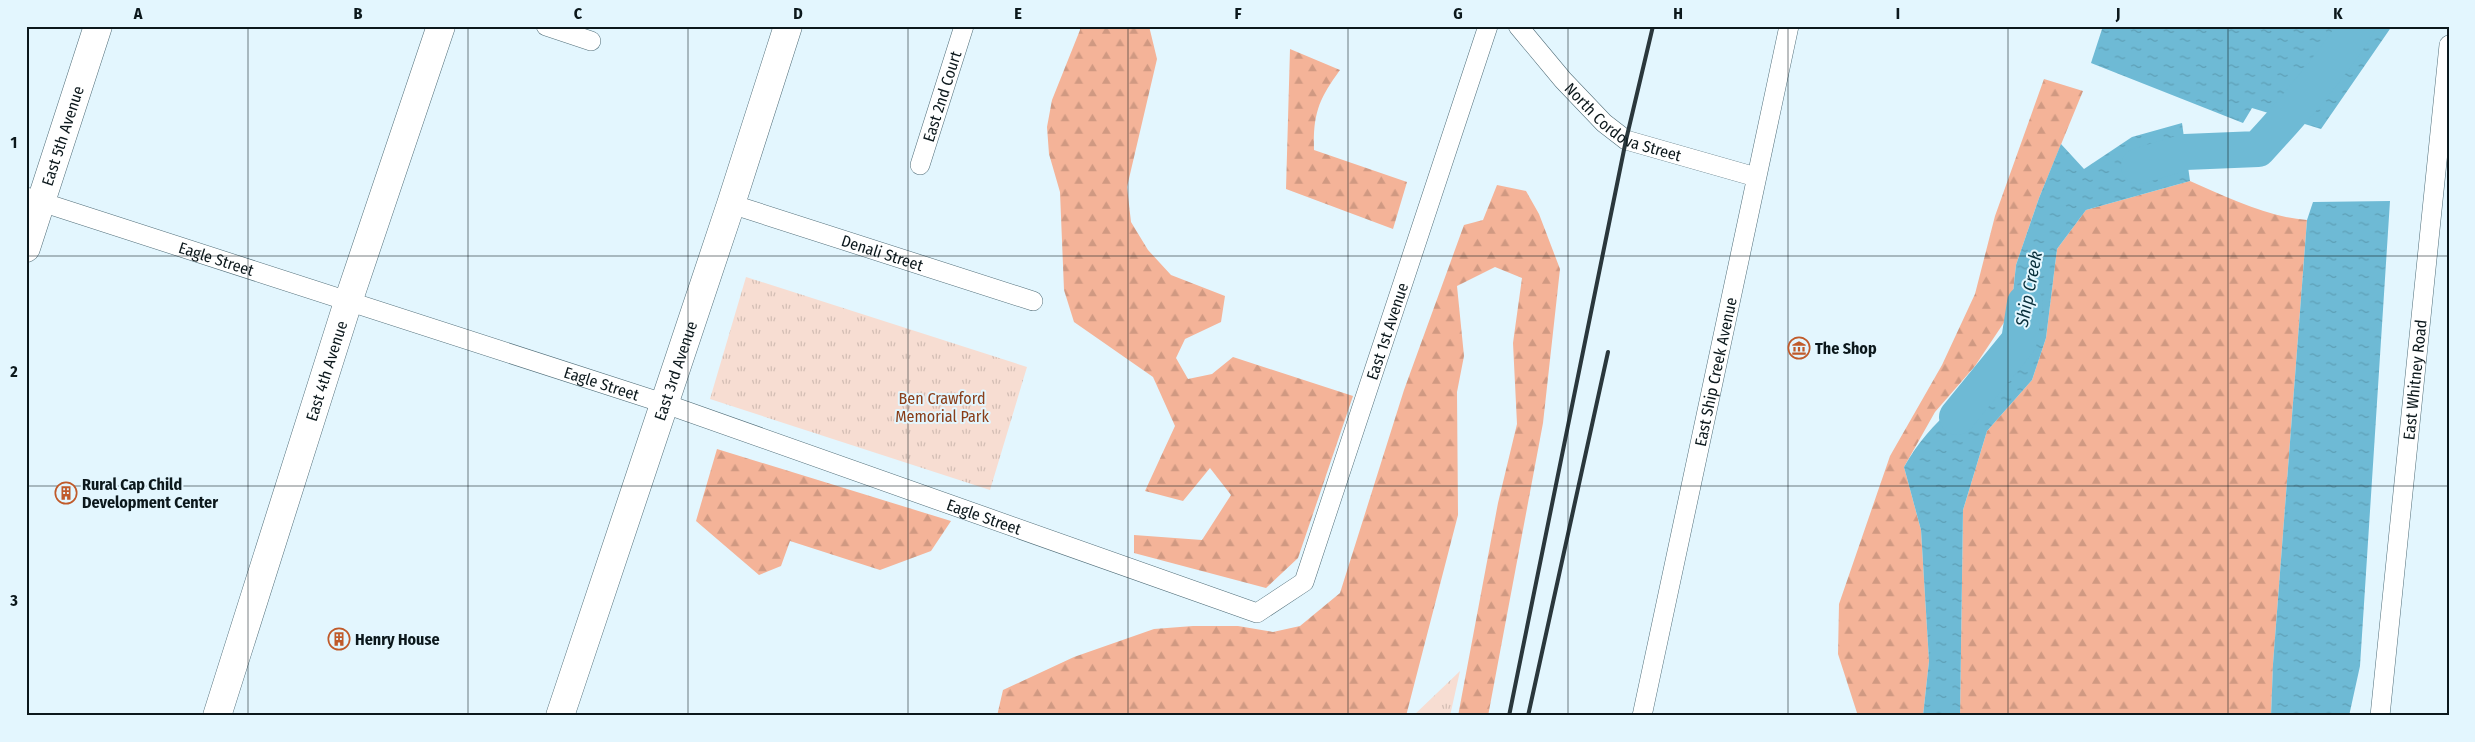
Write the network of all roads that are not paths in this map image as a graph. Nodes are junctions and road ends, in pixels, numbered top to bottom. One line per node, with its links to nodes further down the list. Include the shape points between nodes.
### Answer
1 (98, 26): 13 (main road, East 5th Avenue)
2 (441, 26): 17 (main road, East 4th Avenue)
3 (546, 26): 9 (street)
4 (788, 26): 14 (main road, East 3rd Avenue)
5 (964, 26): 11 (street, East 2nd Court)
6 (1488, 26): 19 (street, East 1st Avenue, via 1304,582)
7 (1518, 26): 12 (street, North Cordova Street, via 1563,80 1604,123 1626,140)
8 (1789, 26): 12 (street, East Ship Creek Avenue)
9 (591, 41)
10 (2449, 45): 23 (street, East Whitney Road)
11 (920, 165)
12 (1756, 177): 22 (street, East Ship Creek Avenue)
13 (34, 199): 15 (main road, East 5th Avenue); 17 (street, Eagle Street)
14 (731, 204): 16 (street, Denali Street); 18 (main road, East 3rd Avenue)
15 (26, 248)
16 (1033, 301)
17 (348, 302): 18 (street, Eagle Street); 20 (main road, East 4th Avenue)
18 (663, 404): 19 (street, Eagle Street); 21 (main road, East 3rd Avenue)
19 (1257, 613)
20 (217, 716)
21 (560, 716)
22 (1642, 716)
23 (2380, 716)

